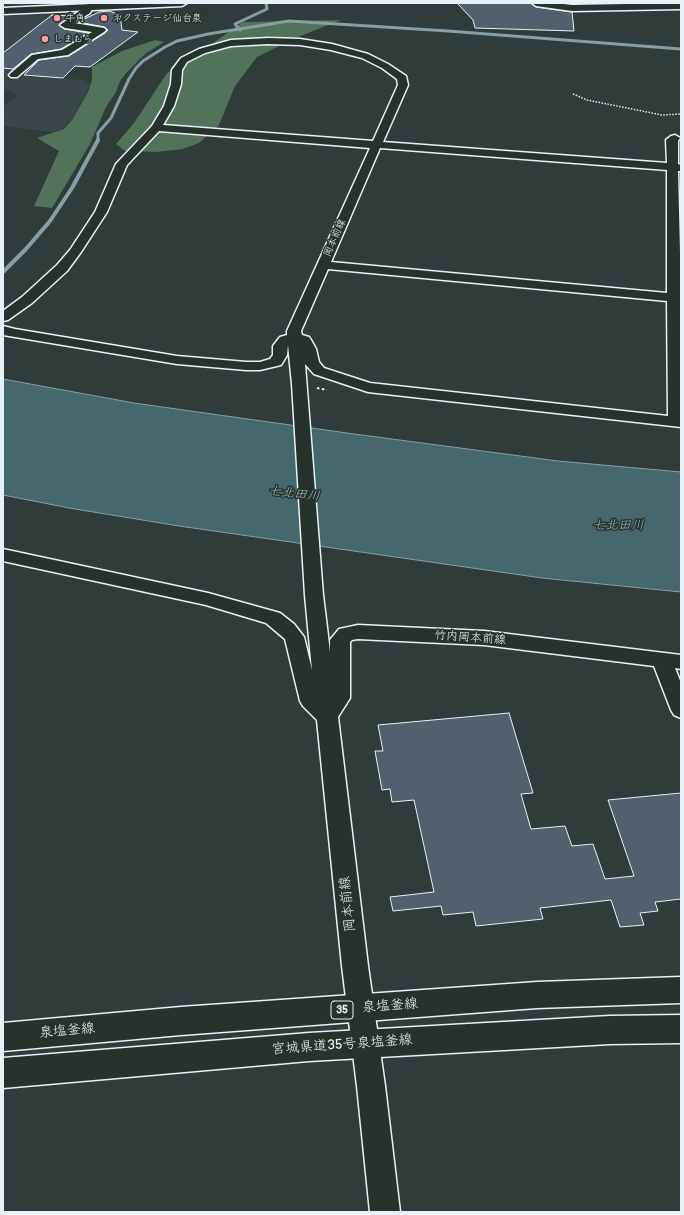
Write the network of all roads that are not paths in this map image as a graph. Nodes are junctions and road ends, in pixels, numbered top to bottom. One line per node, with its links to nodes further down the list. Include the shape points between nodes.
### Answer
1 (99, 3): 5 (main road)
2 (182, 3): 6 (main road)
3 (536, 3): 4 (street, via 572,8)
4 (681, 6)
5 (3, 7)
6 (89, 7): 7 (main road); 8 (street, via 88,11 65,25 102,30 65,53 35,57)
7 (3, 11)
8 (9, 77)
9 (156, 128): 11 (street); 11 (street, 岡本前線, via 170,106 177,70 180,64 189,58 202,51 231,43 300,42 365,56 402,78 403,85); 15 (street, via 122,164 102,212 75,252 62,268)
10 (675, 138): 12 (street, via 672,140)
11 (376, 145): 12 (street); 13 (street, 岡本前線)
12 (677, 168): 14 (street)
13 (323, 265): 14 (street); 17 (street, 岡本前線)
14 (674, 298): 18 (street)
15 (3, 318)
16 (3, 330): 17 (street, via 177,360 246,366 276,362 280,355 280,346)
17 (294, 334): 19 (street, via 304,340 309,348 312,363 319,371 368,386); 23 (street, 岡本前線, via 300,384 314,595)
18 (678, 395): 19 (street)
19 (679, 422)
20 (3, 554): 23 (street, via 208,599 273,618 294,637 310,701)
21 (671, 661): 22 (street); 23 (street, 竹内岡本前線, via 484,638 358,632 346,634 340,640 340,698)
22 (681, 710)
23 (328, 717): 25 (street, 岡本前線)
24 (681, 990): 25 (main road, 泉塩釜線 / 35, via 537,995)
25 (361, 1008): 27 (main road, 泉塩釜線 / 35); 28 (street, 岡本前線)
26 (681, 1029): 28 (main road, 宮城県道35号泉塩釜線, via 610,1030)
27 (3, 1037)
28 (366, 1043): 29 (main road, 宮城県道35号泉塩釜線); 30 (street, 岡本前線)
29 (3, 1073)
30 (385, 1212)

